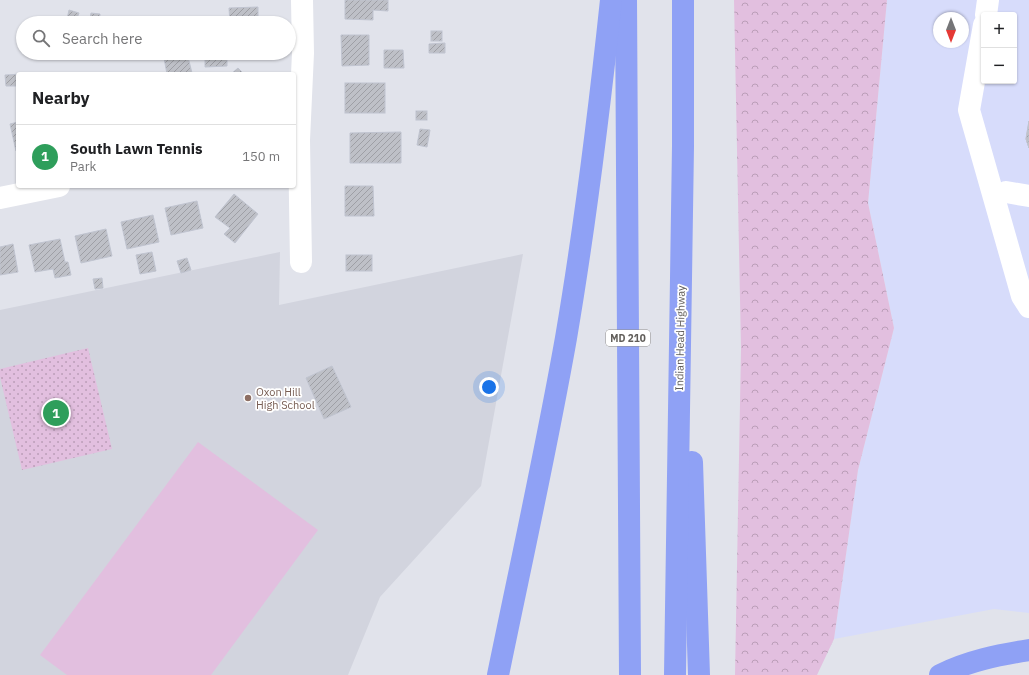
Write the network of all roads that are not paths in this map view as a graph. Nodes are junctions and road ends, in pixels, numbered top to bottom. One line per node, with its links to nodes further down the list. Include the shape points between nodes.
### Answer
1 (302, 0): 8 (street, via 303,53)
2 (611, 0): 17 (highway, via 602,89 566,337)
3 (626, 0): 18 (highway, MD 210)
4 (683, 0): 9 (highway, Indian Head Highway)
5 (988, 0): 6 (street)
6 (986, 12)
7 (981, 42): 15 (street, via 969,110 1022,296)
8 (297, 140): 14 (street)
9 (683, 146): 19 (highway, Indian Head Highway); 20 (highway)
10 (49, 188): 13 (street)
11 (1006, 192): 12 (street)
12 (1029, 196)
13 (0, 198)
14 (301, 262)
15 (1029, 307)
16 (1029, 650): 21 (highway, via 999,654 956,667)
17 (498, 675)
18 (630, 675)
19 (675, 675)
20 (699, 675)
21 (940, 675)

